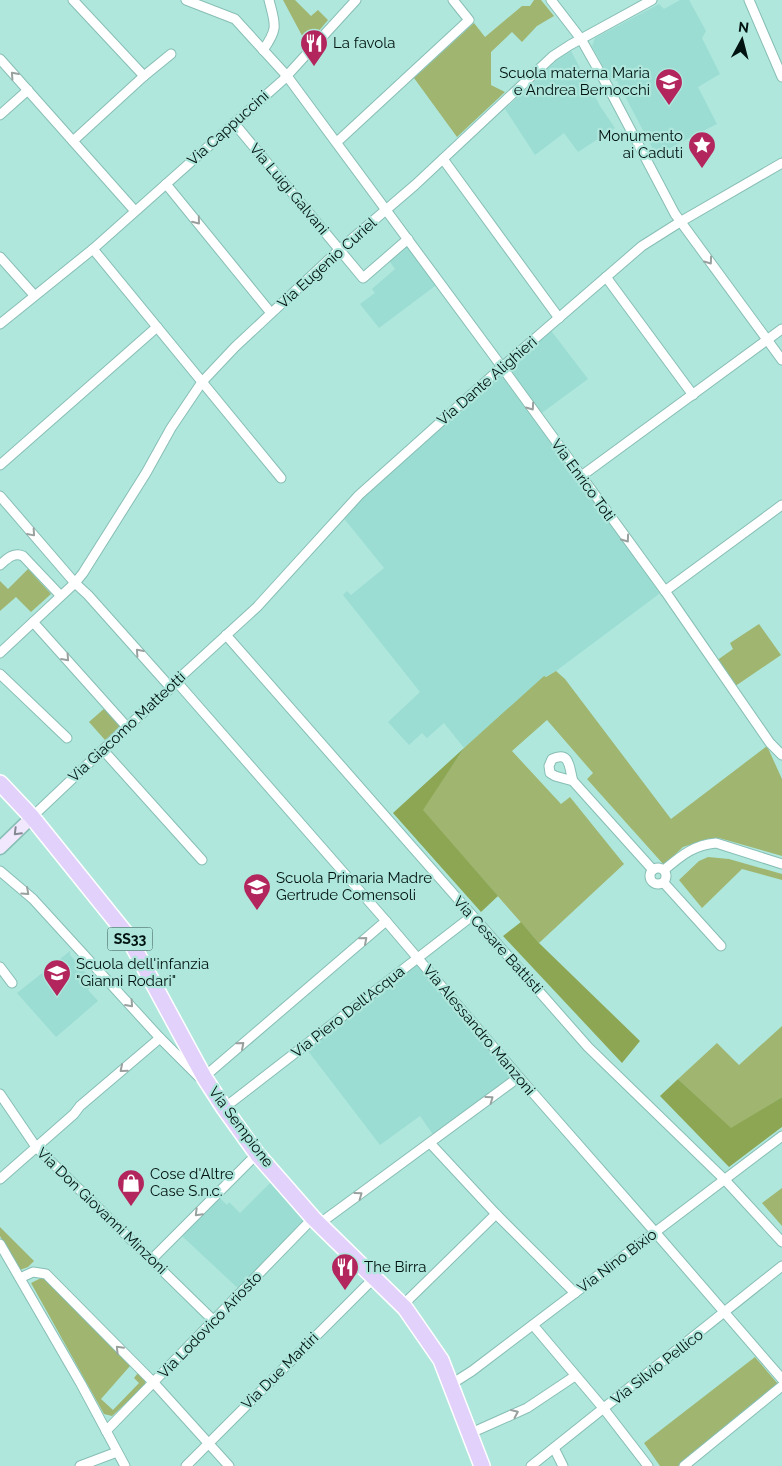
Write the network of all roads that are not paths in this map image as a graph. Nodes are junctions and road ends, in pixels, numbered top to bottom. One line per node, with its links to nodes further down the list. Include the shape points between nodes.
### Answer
1 (72, 0): 15 (street)
2 (186, 0): 12 (street, via 235,19)
3 (268, 0): 12 (street, via 275,25 274,34)
4 (356, 0): 16 (street, Via Cappuccini)
5 (453, 0): 22 (street, via 469,20)
6 (551, 0): 11 (street)
7 (632, 0): 10 (street)
8 (652, 0): 10 (street, Via Eugenio Curiel)
9 (749, 0): 17 (street)
10 (637, 8): 11 (street, Via Eugenio Curiel)
11 (581, 39): 23 (street, Via Eugenio Curiel, via 553,56); 28 (street)
12 (263, 50): 16 (street)
13 (171, 54): 15 (street)
14 (0, 59): 18 (street, one-way to 14)
15 (144, 76): 21 (street)
16 (287, 76): 20 (street, Via Cappuccini); 22 (street)
17 (782, 77)
18 (28, 90): 19 (street); 21 (street)
19 (0, 115)
20 (234, 123): 25 (street, Via Cappuccini); 31 (street, Via Luigi Galvani)
21 (73, 141): 27 (street)
22 (337, 142): 26 (street)
23 (443, 159): 26 (street, Via Eugenio Curiel); 36 (street)
24 (782, 163): 28 (street, Via Dante Alighieri)
25 (166, 184): 27 (street, Via Cappuccini); 35 (street, one-way to 35)
26 (386, 210): 29 (street); 31 (street, Via Eugenio Curiel)
27 (135, 211): 30 (street, Via Cappuccini)
28 (680, 222): 33 (street, Via Dante Alighieri, via 642,246); 40 (street, one-way to 40)
29 (408, 239): 31 (street, Via Luigi Galvani, via 363,278); 42 (street)
30 (93, 249): 34 (street, Via Cappuccini); 38 (street)
31 (339, 250): 35 (street, Via Eugenio Curiel)
32 (0, 257): 34 (street)
33 (606, 278): 36 (street, Via Dante Alighieri); 44 (street)
34 (34, 295): 37 (street, Via Cappuccini)
35 (271, 313): 43 (street, Via Eugenio Curiel)
36 (559, 318): 42 (street, Via Dante Alighieri)
37 (0, 324)
38 (157, 327): 43 (street); 45 (street)
39 (782, 329): 40 (street)
40 (767, 340): 41 (street); 44 (street)
41 (782, 360)
42 (502, 367): 46 (street, Via Enrico Toti, one-way to 46); 55 (street, Via Dante Alighieri, via 359,495)
43 (202, 382): 47 (street); 51 (street, Via Eugenio Curiel)
44 (692, 395): 46 (street)
45 (0, 465)
46 (580, 477): 52 (street, Via Enrico Toti, one-way to 52)
47 (281, 478)
48 (2, 501): 51 (street, Via Alessandro Manzoni, one-way to 51)
49 (782, 505): 52 (street)
50 (0, 565): 53 (street, via 19,554)
51 (75, 583): 53 (street, Via Eugenio Curiel); 58 (street, Via Alessandro Manzoni, one-way to 51)
52 (664, 591): 62 (street, Via Enrico Toti, via 770,743)
53 (60, 596): 54 (street, Via Eugenio Curiel)
54 (33, 622): 56 (street, Via Eugenio Curiel); 59 (street, one-way to 59)
55 (225, 637): 58 (street, Via Giacomo Matteotti); 73 (street, Via Cesare Battisti)
56 (0, 653)
57 (0, 674): 60 (street)
58 (174, 684): 59 (street, Via Giacomo Matteotti); 74 (street, Via Alessandro Manzoni)
59 (127, 727): 61 (street, Via Giacomo Matteotti)
60 (67, 738)
61 (103, 750): 65 (street, Via Giacomo Matteotti); 67 (street)
62 (782, 755)
63 (573, 781): 69 (street)
64 (0, 783): 65 (main road, Via Sempione / SS33)
65 (32, 817): 66 (street, one-way to 66); 81 (main road, Via Sempione / SS33, via 127,935)
66 (0, 848)
67 (202, 860)
68 (782, 864): 70 (street, via 716,843 685,852)
69 (653, 870): 70 (street); 72 (street, via 652,881)
70 (664, 870): 72 (street, via 667,878)
71 (0, 872): 79 (street, one-way to 79, via 33,898)
72 (664, 882): 75 (street)
73 (472, 916): 76 (street, Via Piero Dell'Acqua); 89 (street, Via Cesare Battisti, via 588,1046)
74 (386, 921): 76 (street, Via Alessandro Manzoni); 81 (street, one-way to 74)
75 (721, 946)
76 (418, 957): 80 (street, Via Alessandro Manzoni); 83 (street, Via Piero Dell'Acqua)
77 (0, 967): 78 (street)
78 (12, 983)
79 (160, 1038): 81 (street); 86 (street, one-way to 86)
80 (519, 1077): 85 (street, Via Lodovico Ariosto, one-way to 80); 92 (street, Via Alessandro Manzoni)
81 (208, 1083): 83 (main road, Via Sempione / SS33)
82 (0, 1094): 86 (street, Via Don Giovanni Minzoni)
83 (224, 1108): 87 (main road, Via Sempione / SS33)
84 (782, 1136): 89 (street, Via Nino Bixio)
85 (430, 1143): 90 (street); 91 (street, Via Lodovico Ariosto, one-way to 85)
86 (36, 1146): 88 (street); 95 (street, Via Don Giovanni Minzoni)
87 (257, 1154): 91 (main road, Via Sempione / SS33); 95 (street, one-way to 95)
88 (0, 1179)
89 (725, 1180): 92 (street, Via Nino Bixio); 93 (street, Via Cesare Battisti)
90 (496, 1214): 99 (street); 100 (street, via 410,1299)
91 (316, 1221): 97 (main road, Via Sempione / SS33); 102 (street, Via Lodovico Ariosto)
92 (656, 1232): 99 (street, Via Nino Bixio); 101 (street, Via Alessandro Manzoni)
93 (782, 1242)
94 (0, 1244): 98 (street)
95 (152, 1259): 102 (street, Via Don Giovanni Minzoni)
96 (782, 1266): 101 (street, Via Silvio Pellico)
97 (374, 1277): 100 (main road, Via Sempione / SS33); 112 (street, Via Due Martiri)
98 (20, 1278): 106 (street, one-way to 98, via 46,1274 33,1272); 110 (street)
99 (575, 1293): 103 (street, Via Nino Bixio)
100 (405, 1308): 107 (main road, Via Sempione / SS33, via 441,1360)
101 (725, 1313): 105 (street, Via Alessandro Manzoni); 109 (street, Via Silvio Pellico)
102 (214, 1320): 106 (street, Via Lodovico Ariosto)
103 (532, 1325): 104 (street); 107 (street, Via Nino Bixio)
104 (575, 1376): 109 (street); 111 (street, one-way to 104, via 526,1408)
105 (782, 1379)
106 (154, 1383): 110 (street, Via Lodovico Ariosto); 112 (street)
107 (450, 1384): 111 (main road, Via Sempione / SS33)
108 (782, 1386): 123 (street)
109 (604, 1408): 113 (street, Via Silvio Pellico); 122 (street)
110 (106, 1431): 114 (street)
111 (470, 1433): 119 (main road, Via Sempione / SS33)
112 (208, 1443): 117 (street, Via Due Martiri); 118 (street)
113 (554, 1448): 120 (street, Via Silvio Pellico); 121 (street)
114 (117, 1452): 115 (street); 116 (street)
115 (80, 1466)
116 (126, 1466)
117 (186, 1466)
118 (229, 1466)
119 (482, 1466)
120 (531, 1466)
121 (563, 1466)
122 (648, 1466)
123 (684, 1466)

